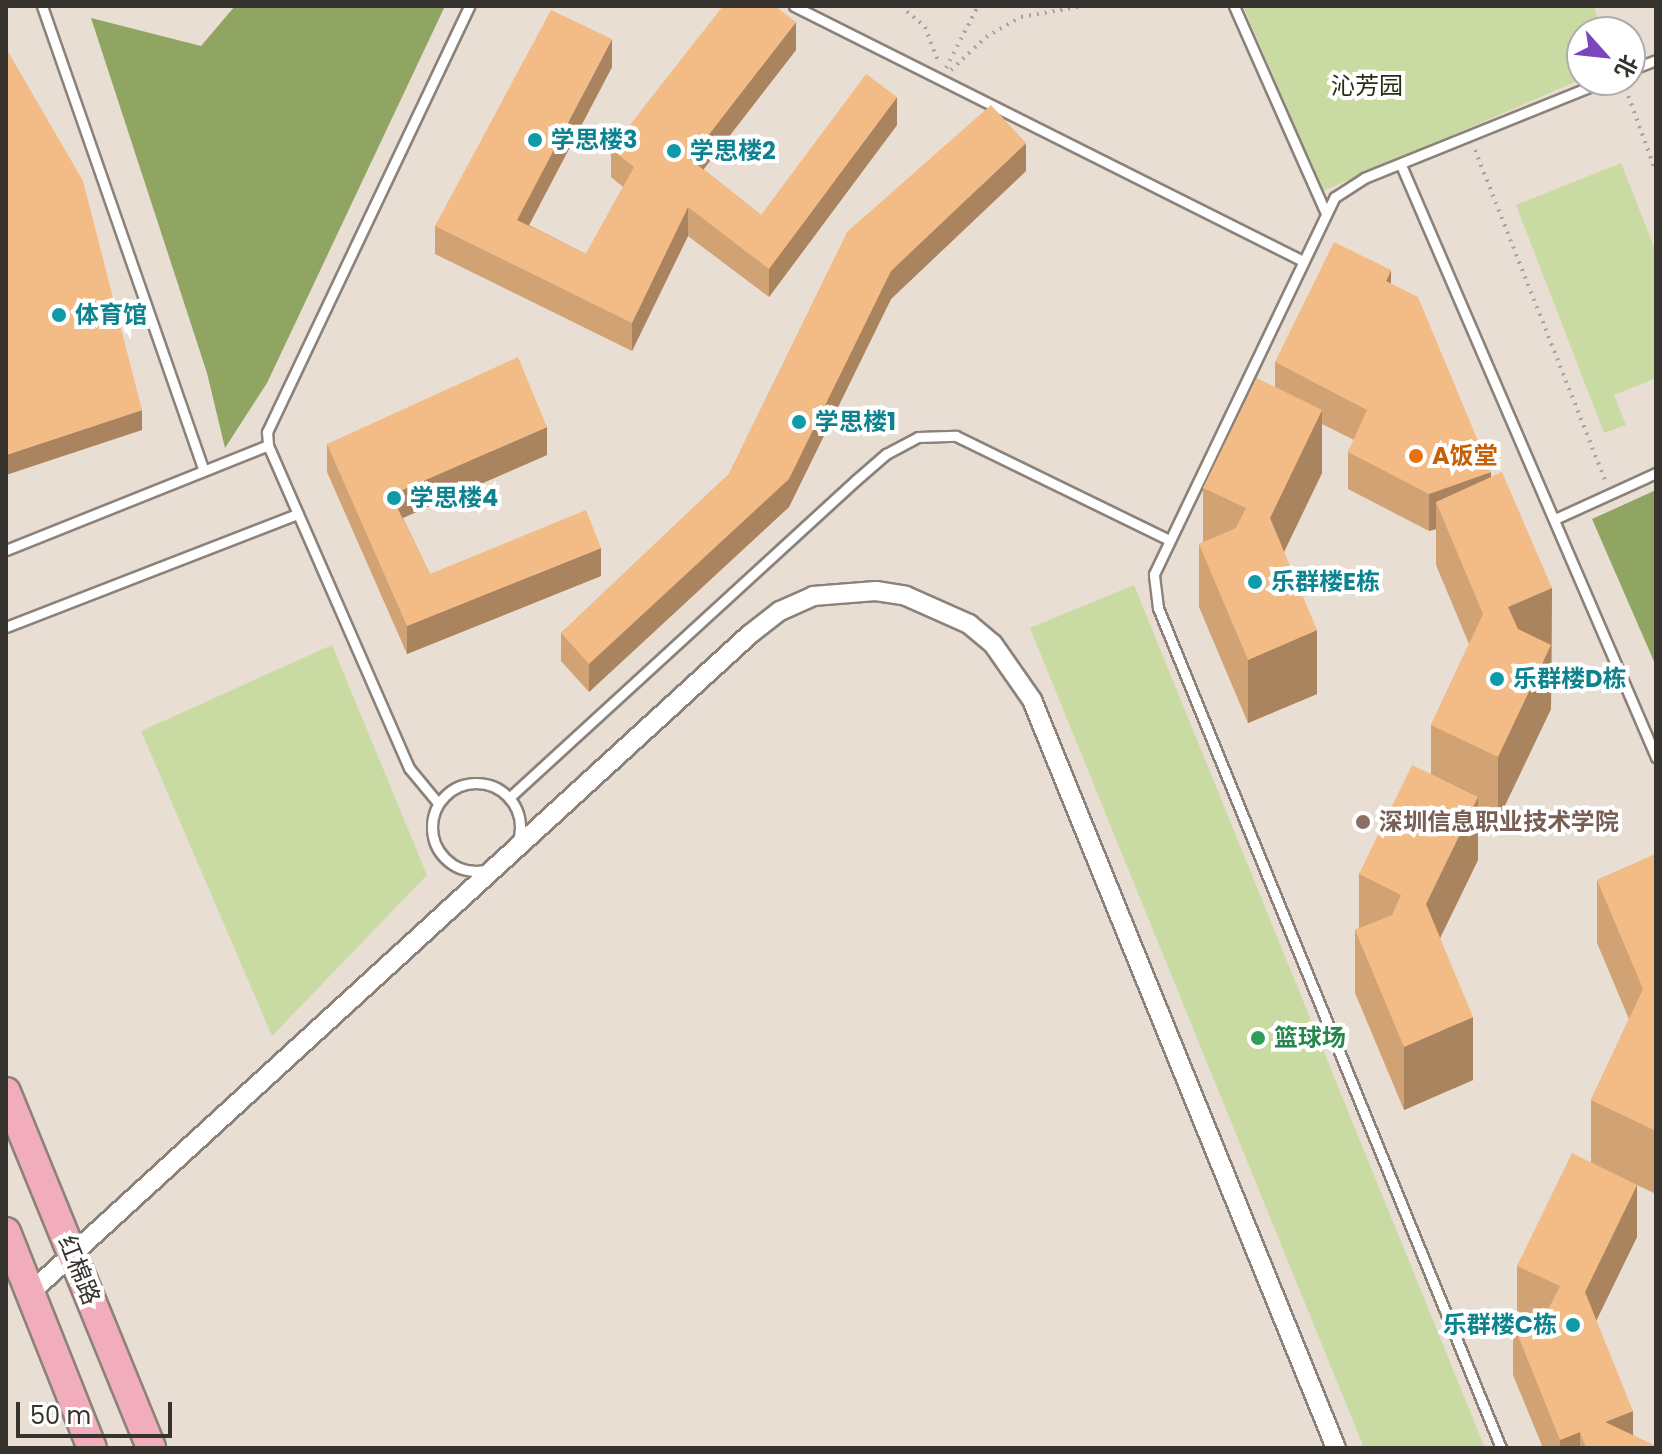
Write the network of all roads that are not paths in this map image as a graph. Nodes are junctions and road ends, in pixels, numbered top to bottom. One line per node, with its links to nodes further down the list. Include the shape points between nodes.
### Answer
1 (42, 6): 10 (lane)
2 (469, 6): 9 (lane, via 270,419)
3 (794, 6): 8 (lane)
4 (1234, 6): 7 (lane)
5 (1568, 96): 6 (lane)
6 (1401, 165): 7 (lane, via 1348,187); 13 (lane)
7 (1325, 211): 8 (lane)
8 (1301, 260): 14 (lane)
9 (268, 445): 10 (lane); 12 (lane)
10 (204, 471): 15 (lane)
11 (1656, 473): 13 (lane)
12 (298, 514): 16 (lane); 19 (lane, via 409,768)
13 (1555, 519): 17 (lane)
14 (1167, 539): 18 (lane, via 966,440 936,433 918,437 886,454 856,480); 28 (lane, via 1154,574 1158,608)
15 (6, 550)
16 (6, 627)
17 (1656, 757)
18 (510, 797): 19 (lane, via 486,783 472,782 447,792); 20 (lane, via 517,809 519,837)
19 (438, 803): 20 (lane, via 432,816 434,844 452,865 479,871)
20 (505, 861): 23 (street); 27 (street, via 780,611 813,596 876,591 906,596 969,624 1012,667 1032,700)
21 (6, 1092): 23 (main road, 红棉路)
22 (6, 1232): 24 (main road)
23 (73, 1256): 24 (street); 26 (main road, 红棉路)
24 (30, 1293): 25 (main road)
25 (92, 1448)
26 (151, 1448)
27 (1336, 1448)
28 (1501, 1448)

